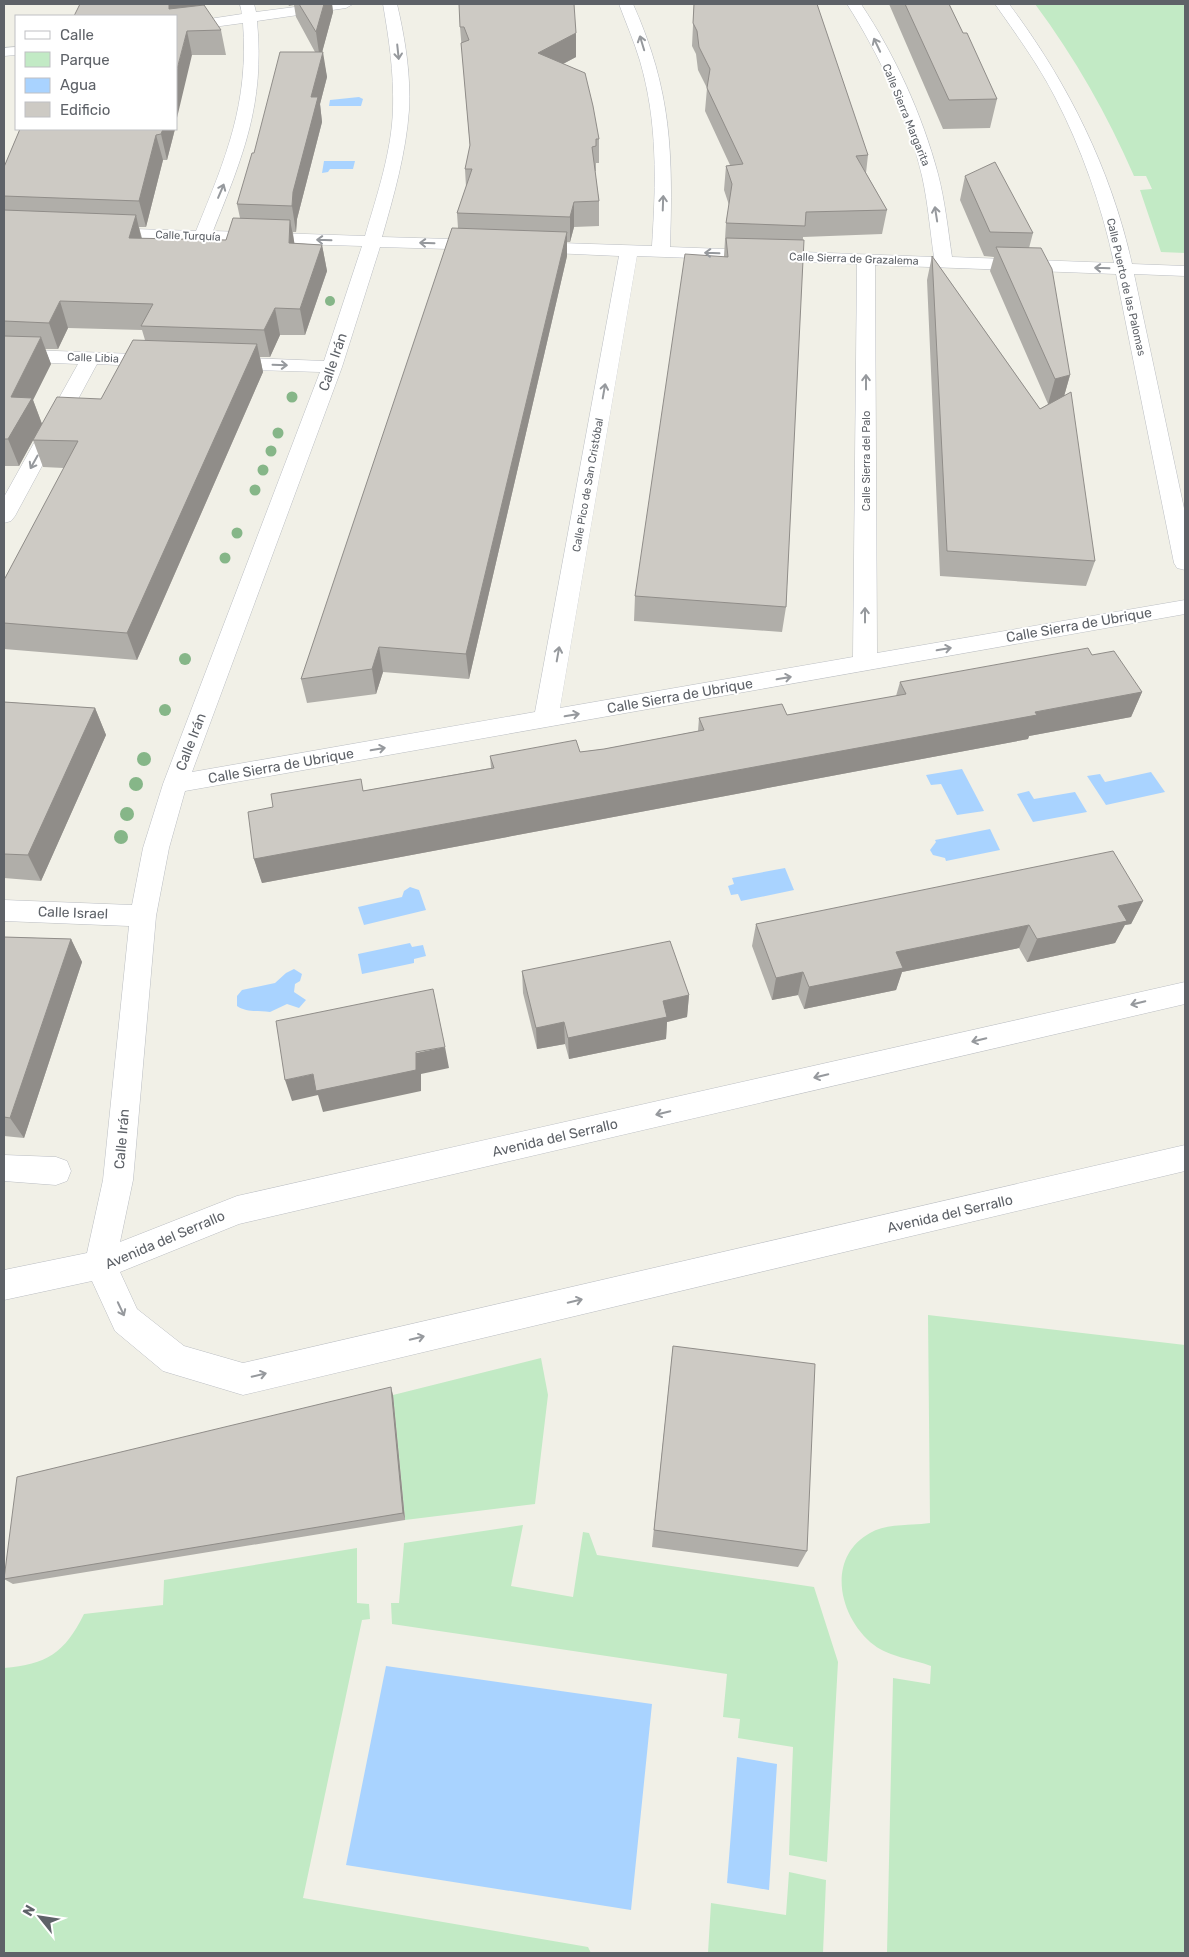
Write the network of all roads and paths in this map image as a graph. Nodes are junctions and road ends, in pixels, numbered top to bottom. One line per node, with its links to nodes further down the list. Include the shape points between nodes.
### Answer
1 (346, 4): 6 (street)
2 (390, 4): 10 (street, Calle Irán, one-way to 10, via 399,52 401,109 392,172)
3 (626, 4): 12 (street, one-way to 3, via 664,163 656,88 636,24)
4 (854, 4): 14 (street, Calle Sierra Margarita, one-way to 4, via 928,165 900,91 866,20)
5 (1002, 4): 15 (street, Calle Puerto de las Palomas, via 1063,98 1098,177)
6 (249, 11): 7 (street); 9 (street, one-way to 6, via 237,147 252,81)
7 (178, 28)
8 (83, 232): 9 (street, Calle Turquía)
9 (203, 236): 10 (street, Calle Turquía, one-way to 9)
10 (373, 241): 11 (street, Calle Sierra de Grazalema, one-way to 10); 21 (street, Calle Irán)
11 (629, 250): 12 (street, Calle Sierra de Grazalema); 26 (street, Calle Pico de San Cristóbal, one-way to 11)
12 (661, 251): 13 (street, Calle Sierra de Grazalema, one-way to 12)
13 (866, 259): 14 (street, Calle Sierra de Grazalema); 25 (street, Calle Sierra del Palo, one-way to 13)
14 (944, 262): 15 (street, Calle Sierra de Grazalema, one-way to 14)
15 (1124, 269): 16 (street, Calle Sierra de Grazalema); 23 (street, Calle Puerto de las Palomas)
16 (1185, 271)
17 (4, 355): 18 (street, Calle Libia)
18 (91, 358): 19 (street, Calle Libia); 22 (street, one-way to 22)
19 (177, 361)
20 (206, 362): 21 (street, one-way to 21)
21 (332, 367): 27 (street, Calle Irán)
22 (6, 506)
23 (1185, 563)
24 (1185, 606): 25 (street, Calle Sierra de Ubrique, one-way to 24)
25 (865, 663): 26 (street, Calle Sierra de Ubrique, one-way to 25)
26 (546, 719): 27 (street, Calle Sierra de Ubrique, one-way to 26)
27 (175, 784): 29 (street, Calle Irán, via 156,848)
28 (4, 910): 29 (street, Calle Israel)
29 (143, 916): 34 (street, Calle Irán, via 118,1180)
30 (1185, 993): 34 (street, Avenida del Serrallo, one-way to 34, via 237,1210)
31 (1185, 1158): 34 (street, Avenida del Serrallo, one-way to 31, via 126,1320 175,1360 243,1379)
32 (4, 1168): 33 (street)
33 (56, 1171)
34 (100, 1265): 35 (street)
35 (4, 1285)

